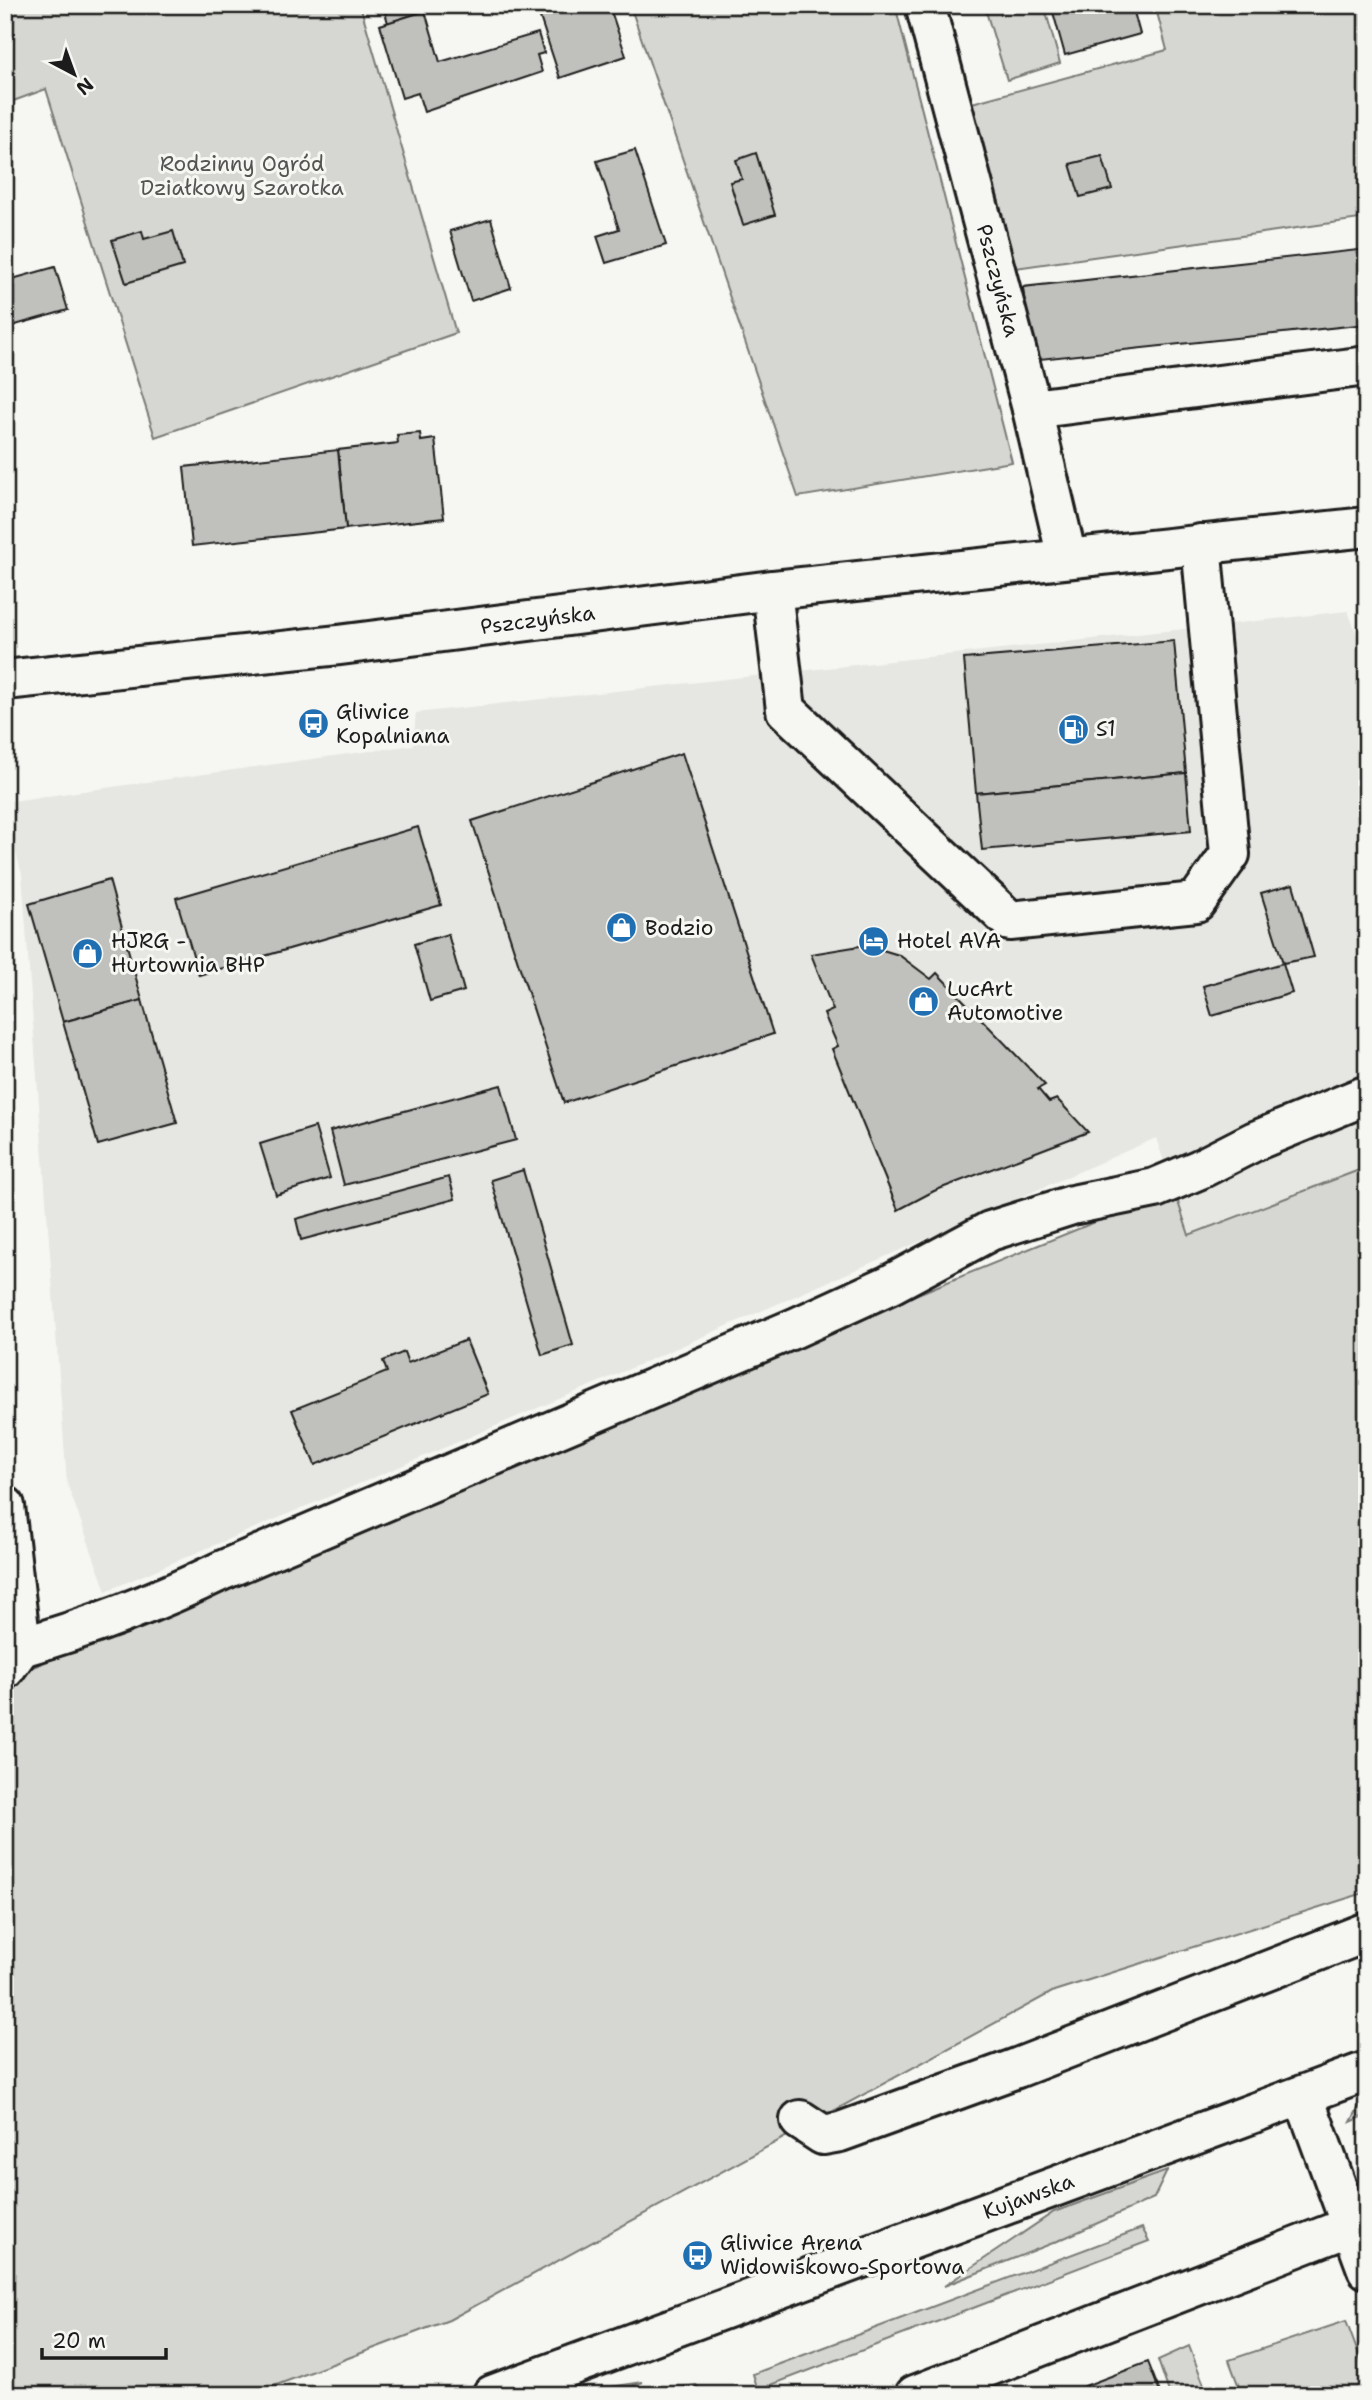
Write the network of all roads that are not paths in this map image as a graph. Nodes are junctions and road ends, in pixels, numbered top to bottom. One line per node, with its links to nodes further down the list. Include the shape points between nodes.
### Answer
1 (925, 5): 3 (street, Pszczyńska)
2 (1367, 366): 3 (street)
3 (1032, 409): 6 (street, Pszczyńska)
4 (1367, 527): 5 (street, Pszczyńska)
5 (1202, 544): 6 (street, Pszczyńska); 7 (street, via 1230,854 1196,902 1010,921 786,710)
6 (1067, 558): 7 (street, Pszczyńska)
7 (772, 590): 8 (street, Pszczyńska, via 339,645)
8 (5, 680)
9 (1367, 1094): 11 (street, via 1155,1188 1072,1205 990,1231 795,1328 148,1606)
10 (5, 1506): 11 (street)
11 (13, 1658)
12 (1367, 1932): 15 (street, via 840,2132 823,2135)
13 (1367, 2071): 14 (street, Kujawska)
14 (1303, 2095): 16 (street); 18 (street, Kujawska)
15 (800, 2120)
16 (1351, 2226): 17 (street); 19 (street)
17 (1367, 2268)
18 (492, 2395)
19 (915, 2395)

